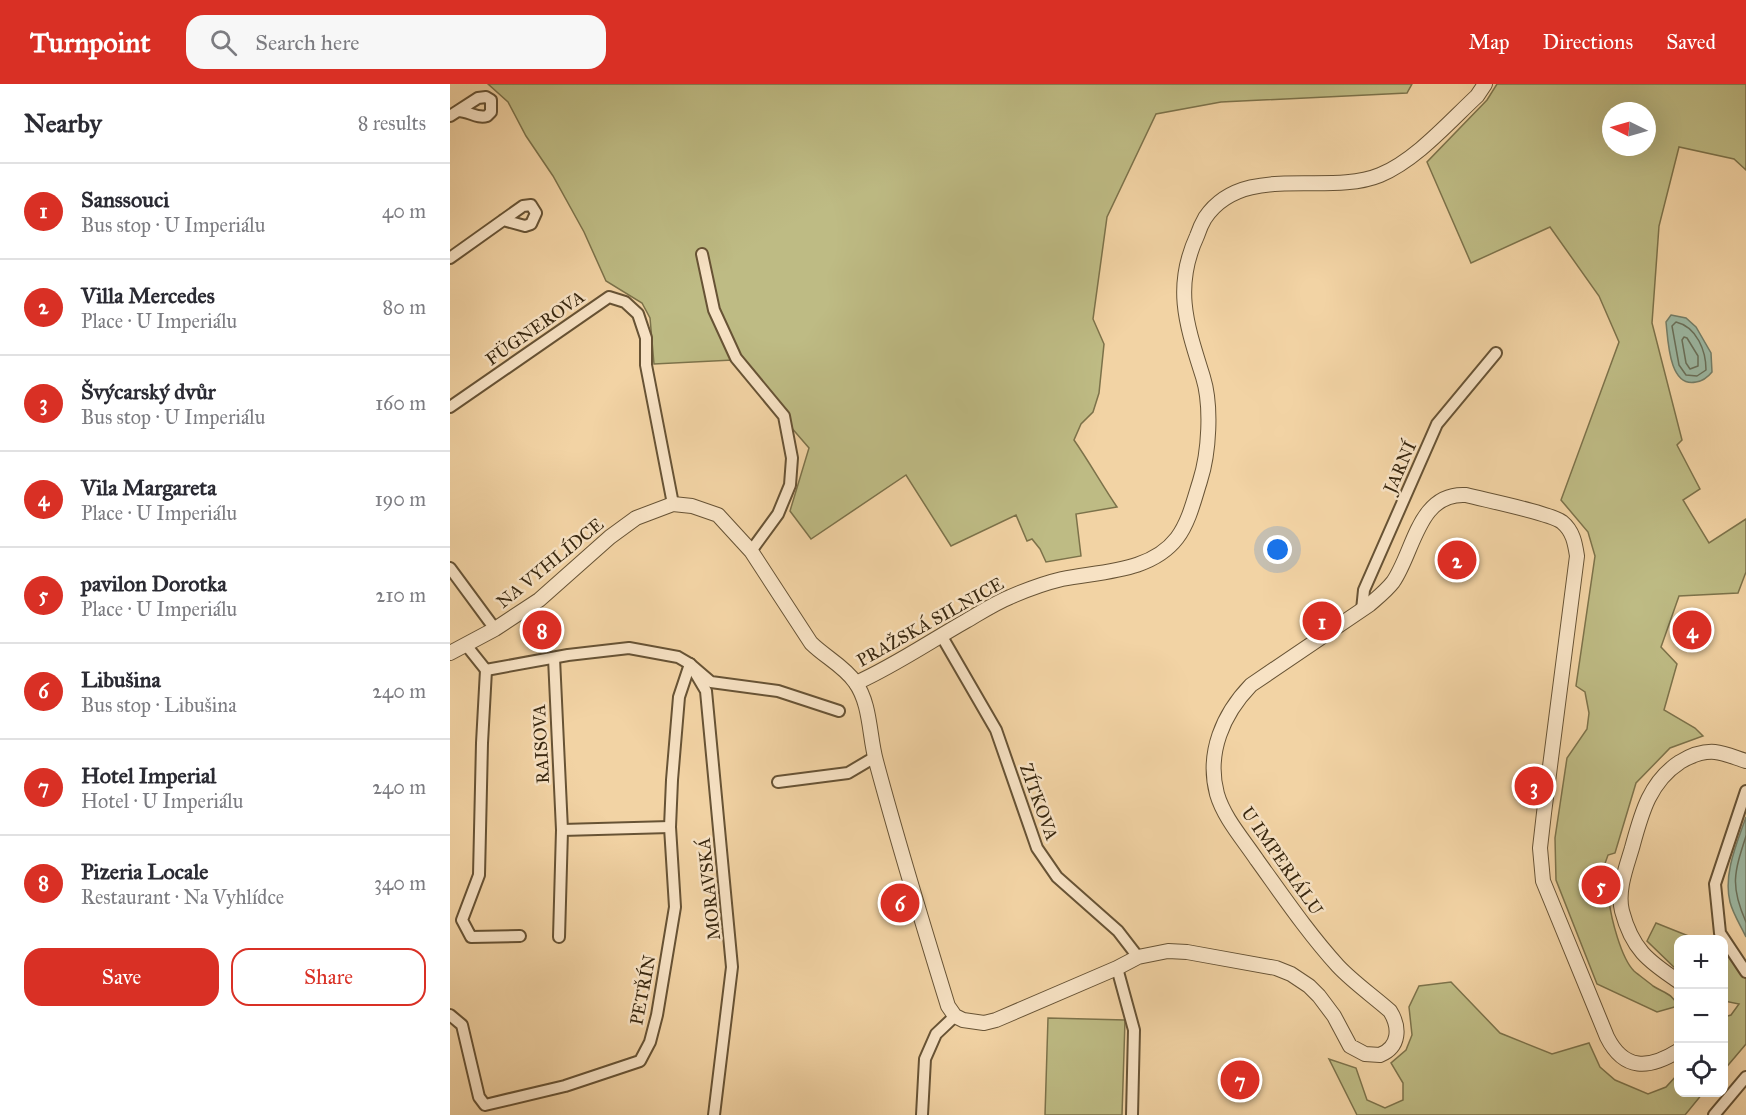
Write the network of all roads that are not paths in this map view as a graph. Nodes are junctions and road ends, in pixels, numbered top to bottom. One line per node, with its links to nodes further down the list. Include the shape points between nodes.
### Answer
1 (1485, 84): 12 (street, PRAŽSKÁ SILNICE, via 1477,96 1409,158 1379,176 1357,182 1252,187 1224,198 1205,217 1188,255 1182,297 1205,384 1209,435 1203,472 1179,535 1156,558 1059,580 1019,594)
2 (503, 220): 4 (street)
3 (702, 254): 8 (street, via 714,310 736,358 784,416 792,458 790,486 778,514)
4 (450, 258)
5 (1496, 353): 10 (street, JARNÍ, via 1437,424 1364,590)
6 (450, 407): 7 (street, FÜGNEROVA, via 609,297 625,302 638,314 646,338 646,365)
7 (674, 504): 8 (street, via 718,515); 11 (street, NA VYHLÍDCE, via 636,518 539,600)
8 (752, 551): 18 (street, via 811,643)
9 (450, 568): 11 (street)
10 (1362, 610): 28 (street, U IMPERIÁLU, via 1251,685 1239,698 1218,736 1215,778 1217,794 1230,822 1309,931 1339,967 1394,1017 1398,1033 1392,1047 1380,1055 1350,1046 1319,996 1300,980 1276,968 1187,952); 34 (street, U IMPERIÁLU, via 1392,583 1430,508 1451,496 1466,495 1549,516 1568,529 1577,556 1540,848 1543,881 1607,1037 1618,1054 1632,1063 1652,1064)
11 (495, 629): 13 (street, NA VYHLÍDCE)
12 (941, 635): 18 (street, PRAŽSKÁ SILNICE); 28 (street, ZÍTKOVA, via 996,730 1037,848 1057,877 1118,931)
13 (466, 645): 14 (street, NA VYHLÍDCE); 17 (street)
14 (450, 653)
15 (554, 657): 16 (street, via 629,648 678,657); 17 (street); 25 (street, RAISOVA)
16 (690, 664): 19 (street, via 711,682 778,691); 24 (street, PETŘÍN, via 680,697); 36 (street, MORAVSKÁ, via 706,691 732,967)
17 (486, 670): 26 (street, via 479,875 462,920 471,937)
18 (856, 683): 20 (street, via 864,701)
19 (839, 711)
20 (875, 757): 22 (street, via 848,773); 33 (street, via 944,995)
21 (1746, 761): 31 (street, via 1717,752 1688,758 1659,781 1644,806 1620,902 1627,927 1646,959)
22 (778, 782)
23 (1746, 791): 30 (street, via 1715,884 1720,933)
24 (670, 827): 25 (street); 32 (street, PETŘÍN, via 675,907 657,1016 640,1061 566,1086 485,1105 478,1097 462,1025)
25 (562, 830): 27 (street, RAISOVA)
26 (519, 936)
27 (559, 937)
28 (1138, 957): 29 (street, U IMPERIÁLU)
29 (1117, 968): 33 (street, U IMPERIÁLU, via 996,1020 972,1022); 38 (street, via 1134,1030)
30 (1746, 972)
31 (1674, 978)
32 (450, 1015)
33 (955, 1016): 37 (street, via 936,1034 925,1059)
34 (1674, 1054)
35 (1746, 1077): 39 (street)
36 (714, 1115)
37 (922, 1115)
38 (1132, 1115)
39 (1714, 1115)

